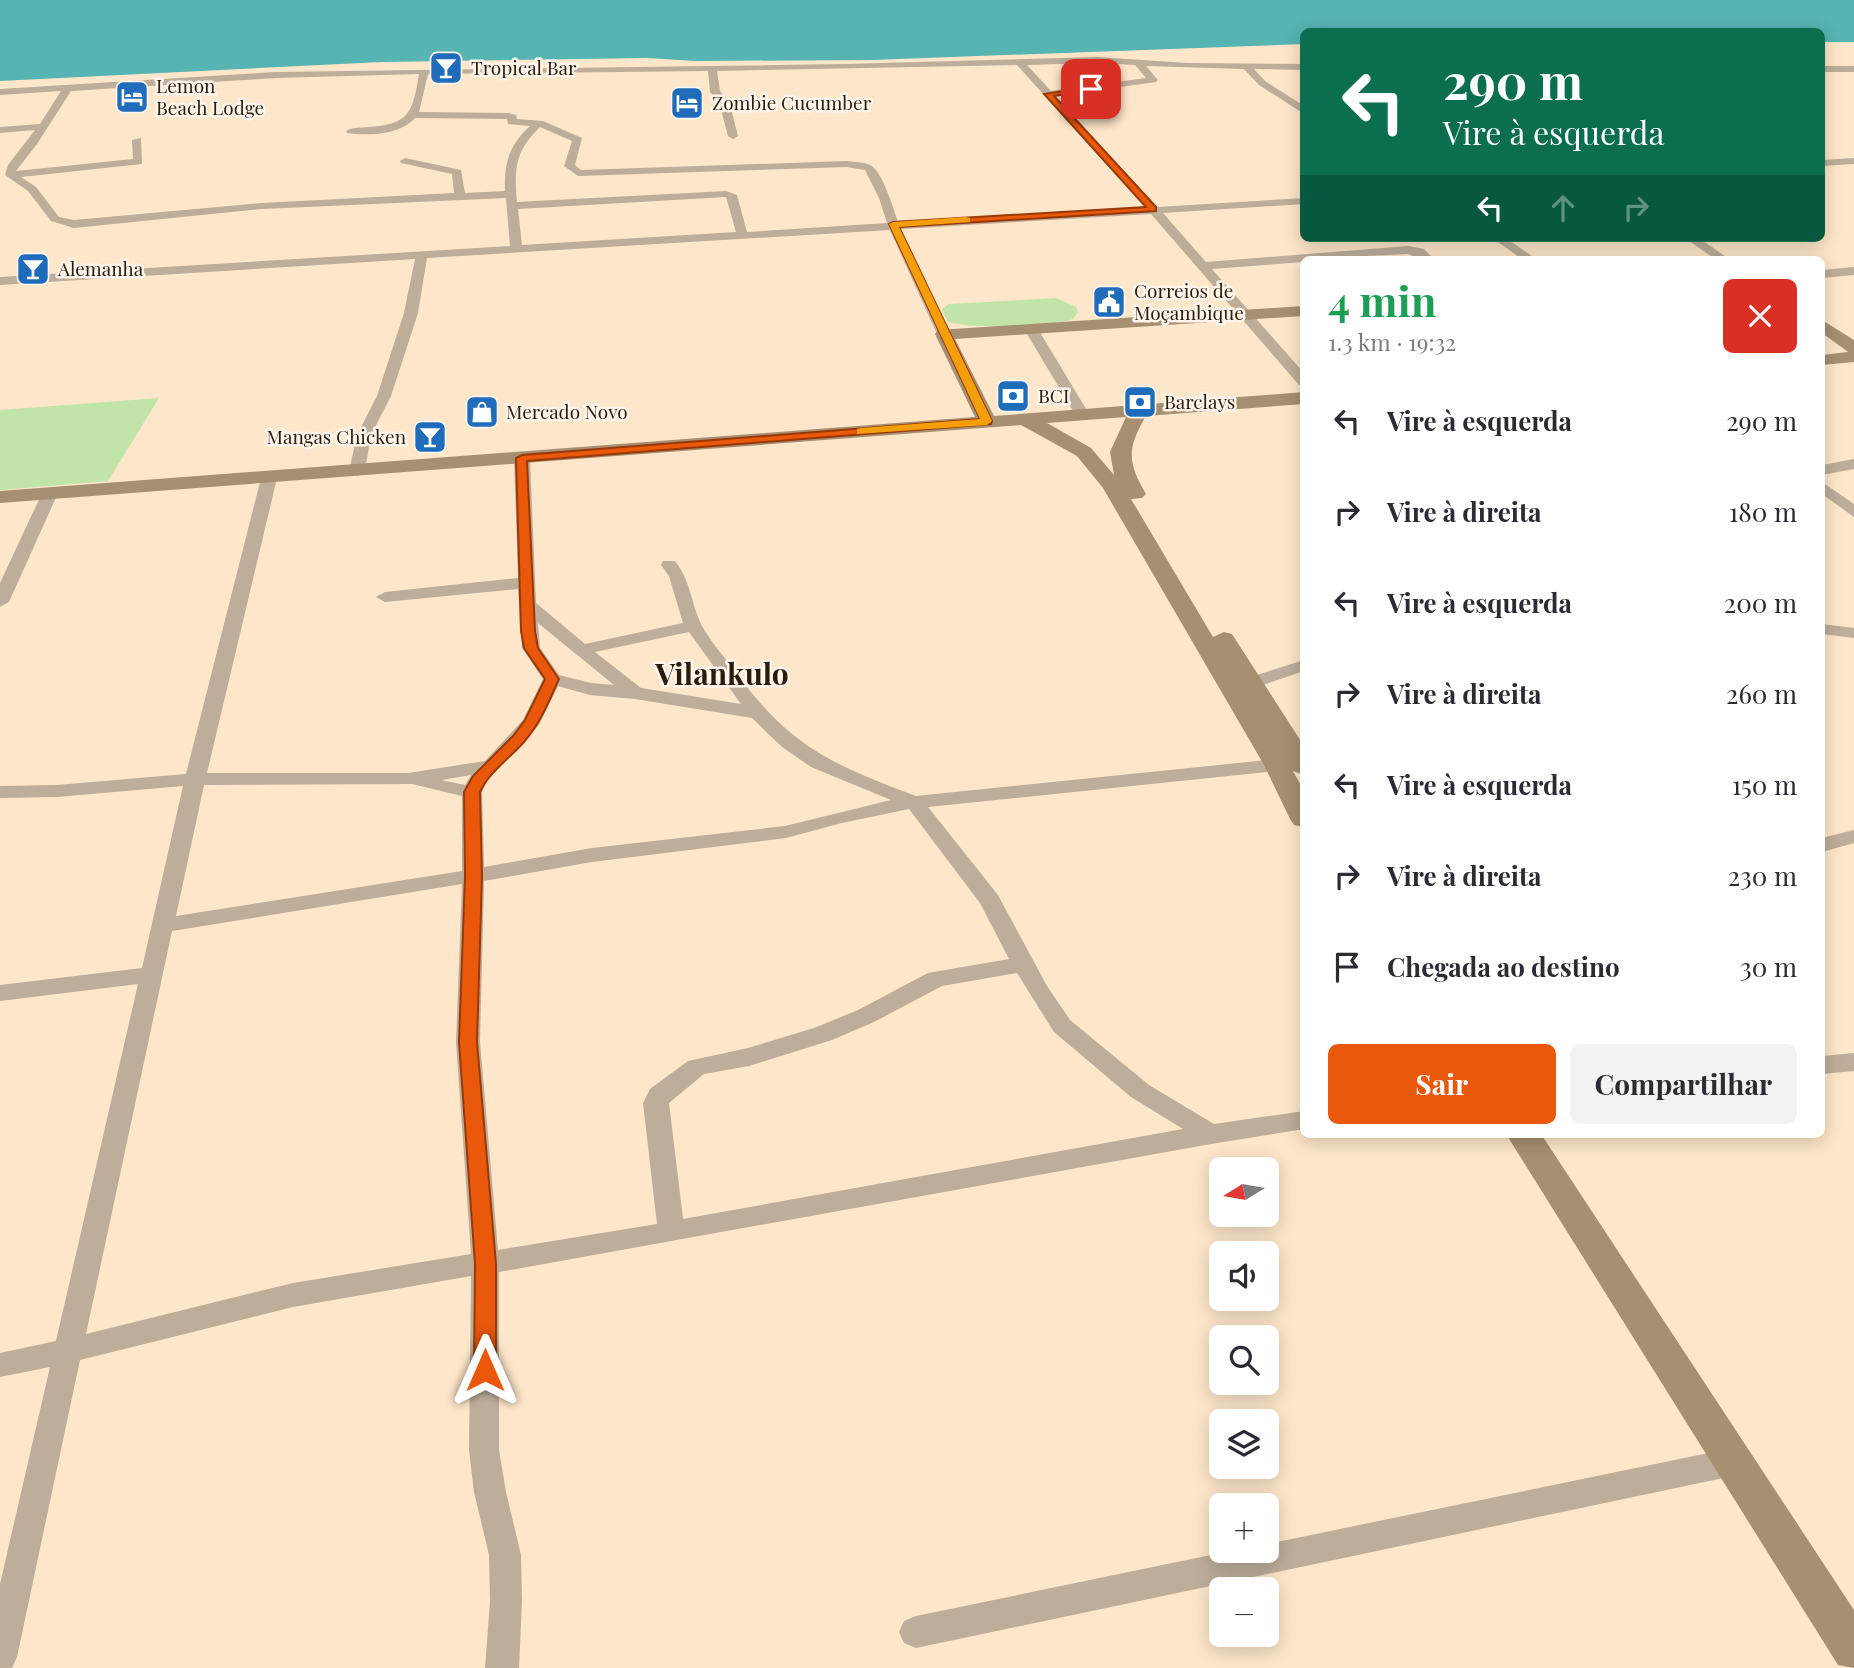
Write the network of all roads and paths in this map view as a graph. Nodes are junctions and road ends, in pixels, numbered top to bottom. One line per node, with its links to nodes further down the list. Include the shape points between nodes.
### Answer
1 (1138, 62): 2 (street); 3 (street); 11 (street, via 1153,80)
2 (1020, 63): 5 (street); 11 (street)
3 (1247, 67): 4 (street); 12 (street)
4 (1300, 67)
5 (712, 68): 8 (street); 18 (street, via 715,92 724,101)
6 (1825, 69): 7 (street)
7 (1854, 69)
8 (424, 71): 9 (street); 13 (street)
9 (68, 87): 10 (street); 15 (street)
10 (0, 92)
11 (1048, 94): 27 (street)
12 (1300, 108)
13 (415, 115): 14 (street, via 508,116 513,122); 17 (street, via 396,128)
14 (539, 122): 25 (street, via 514,152); 28 (street, via 578,140 569,166 578,173 833,165 869,168)
15 (41, 127): 16 (street); 23 (street)
16 (0, 130)
17 (351, 131)
18 (733, 136)
19 (136, 140): 23 (street, via 138,162)
20 (405, 161): 24 (street, via 457,172)
21 (1854, 161): 22 (street)
22 (1825, 162)
23 (10, 175): 24 (street, via 32,189 55,219 74,223 252,206)
24 (460, 197): 25 (street)
25 (510, 200): 29 (street, via 726,194 731,195); 32 (street)
26 (1300, 201): 27 (street)
27 (1153, 209): 28 (street); 39 (street)
28 (893, 224): 29 (street); 47 (street)
29 (742, 234): 32 (street)
30 (1504, 242): 36 (street)
31 (1697, 242): 37 (street)
32 (516, 248): 33 (street)
33 (422, 254): 42 (street); 60 (street, via 411,313 384,396 364,435)
34 (1331, 256): 35 (street, via 1408,250)
35 (1425, 256)
36 (1525, 256)
37 (1718, 256)
38 (1300, 258): 39 (street)
39 (1202, 266): 44 (street)
40 (1854, 271): 41 (street)
41 (1825, 274)
42 (0, 281)
43 (1300, 311): 44 (main road)
44 (1244, 315): 46 (main road); 51 (street)
45 (1825, 327): 48 (main road)
46 (1031, 329): 47 (main road); 54 (street)
47 (944, 334): 56 (main road)
48 (1854, 348)
49 (1854, 358): 50 (main road)
50 (1825, 360)
51 (1300, 378)
52 (1300, 398): 53 (main road)
53 (1139, 411): 54 (main road); 76 (main road, via 1119,452 1124,476)
54 (1082, 414): 55 (main road)
55 (1024, 419): 56 (main road); 80 (main road, via 1084,452 1112,485)
56 (987, 421): 57 (main road)
57 (522, 458): 60 (main road); 67 (street)
58 (1854, 464): 59 (street)
59 (1825, 469)
60 (357, 471): 61 (main road)
61 (269, 478): 63 (main road); 82 (street)
62 (1825, 489): 65 (street)
63 (50, 494): 64 (main road); 69 (street)
64 (0, 497)
65 (1854, 512)
66 (669, 565): 70 (street, via 677,575)
67 (526, 594): 68 (street); 73 (street); 75 (street, via 531,648)
68 (385, 597)
69 (0, 602)
70 (693, 626): 73 (street); 78 (street)
71 (1825, 628): 72 (street)
72 (1854, 633)
73 (581, 650): 77 (street)
74 (1300, 666): 76 (street)
75 (552, 679): 77 (street, via 590,689); 81 (street, via 532,721)
76 (1251, 682): 79 (main road)
77 (635, 693): 78 (street)
78 (759, 713): 86 (street, via 804,754 826,767)
79 (1300, 761)
80 (1277, 765): 86 (street); 87 (main road)
81 (491, 766): 83 (street); 85 (street)
82 (195, 779): 83 (street); 84 (street); 91 (street)
83 (408, 779): 85 (street)
84 (0, 792)
85 (472, 792): 90 (street)
86 (914, 802): 90 (street, via 786,832 592,855); 92 (street, via 990,900)
87 (1300, 811)
88 (1854, 836): 89 (street)
89 (1825, 844)
90 (473, 876): 91 (street); 101 (street, via 468,1042)
91 (164, 925): 93 (street)
92 (1023, 964): 98 (street, via 1062,1026 1140,1091); 100 (street, via 936,979 823,1034 688,1072 659,1095 656,1103)
93 (153, 974): 94 (street); 102 (street)
94 (0, 993)
95 (1854, 1062): 96 (street)
96 (1825, 1065)
97 (1300, 1121): 98 (street)
98 (1211, 1134): 100 (street)
99 (1526, 1138): 104 (main road)
100 (671, 1232): 101 (street)
101 (485, 1264): 102 (street, via 259,1303); 108 (street, via 484,1450 505,1555)
102 (68, 1351): 103 (street); 107 (street)
103 (0, 1365)
104 (1733, 1462): 105 (street); 106 (main road)
105 (916, 1632)
106 (1854, 1649)
107 (0, 1657)
108 (502, 1668)

